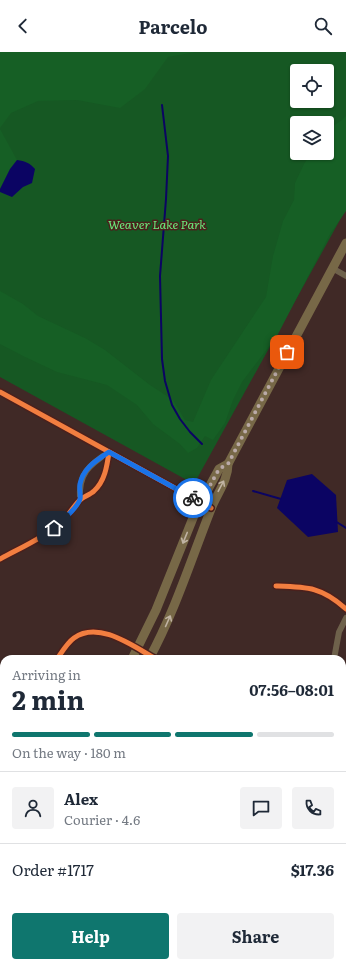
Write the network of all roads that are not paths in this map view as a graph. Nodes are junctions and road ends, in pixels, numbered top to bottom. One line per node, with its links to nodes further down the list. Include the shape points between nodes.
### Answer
1 (346, 243): 2 (main road)
2 (332, 268): 3 (street); 6 (main road)
3 (346, 276)
4 (0, 392): 5 (street)
5 (109, 452): 7 (street, via 106,470 99,486); 7 (street, via 93,462 84,474 80,482); 8 (street)
6 (228, 464): 8 (main road, via 219,469); 9 (main road, one-way to 6, via 228,475)
7 (80, 500): 10 (street, via 54,528)
8 (201, 502): 9 (street); 14 (main road, one-way to 14)
9 (211, 508): 18 (main road, one-way to 9)
10 (0, 559)
11 (276, 586): 12 (street, via 319,590)
12 (346, 609)
13 (346, 618): 19 (street, via 338,632)
14 (138, 649): 15 (street, via 104,632 92,631 73,638); 16 (main road); 17 (street)
15 (60, 655)
16 (134, 655)
17 (147, 655)
18 (153, 655)
19 (335, 655)

